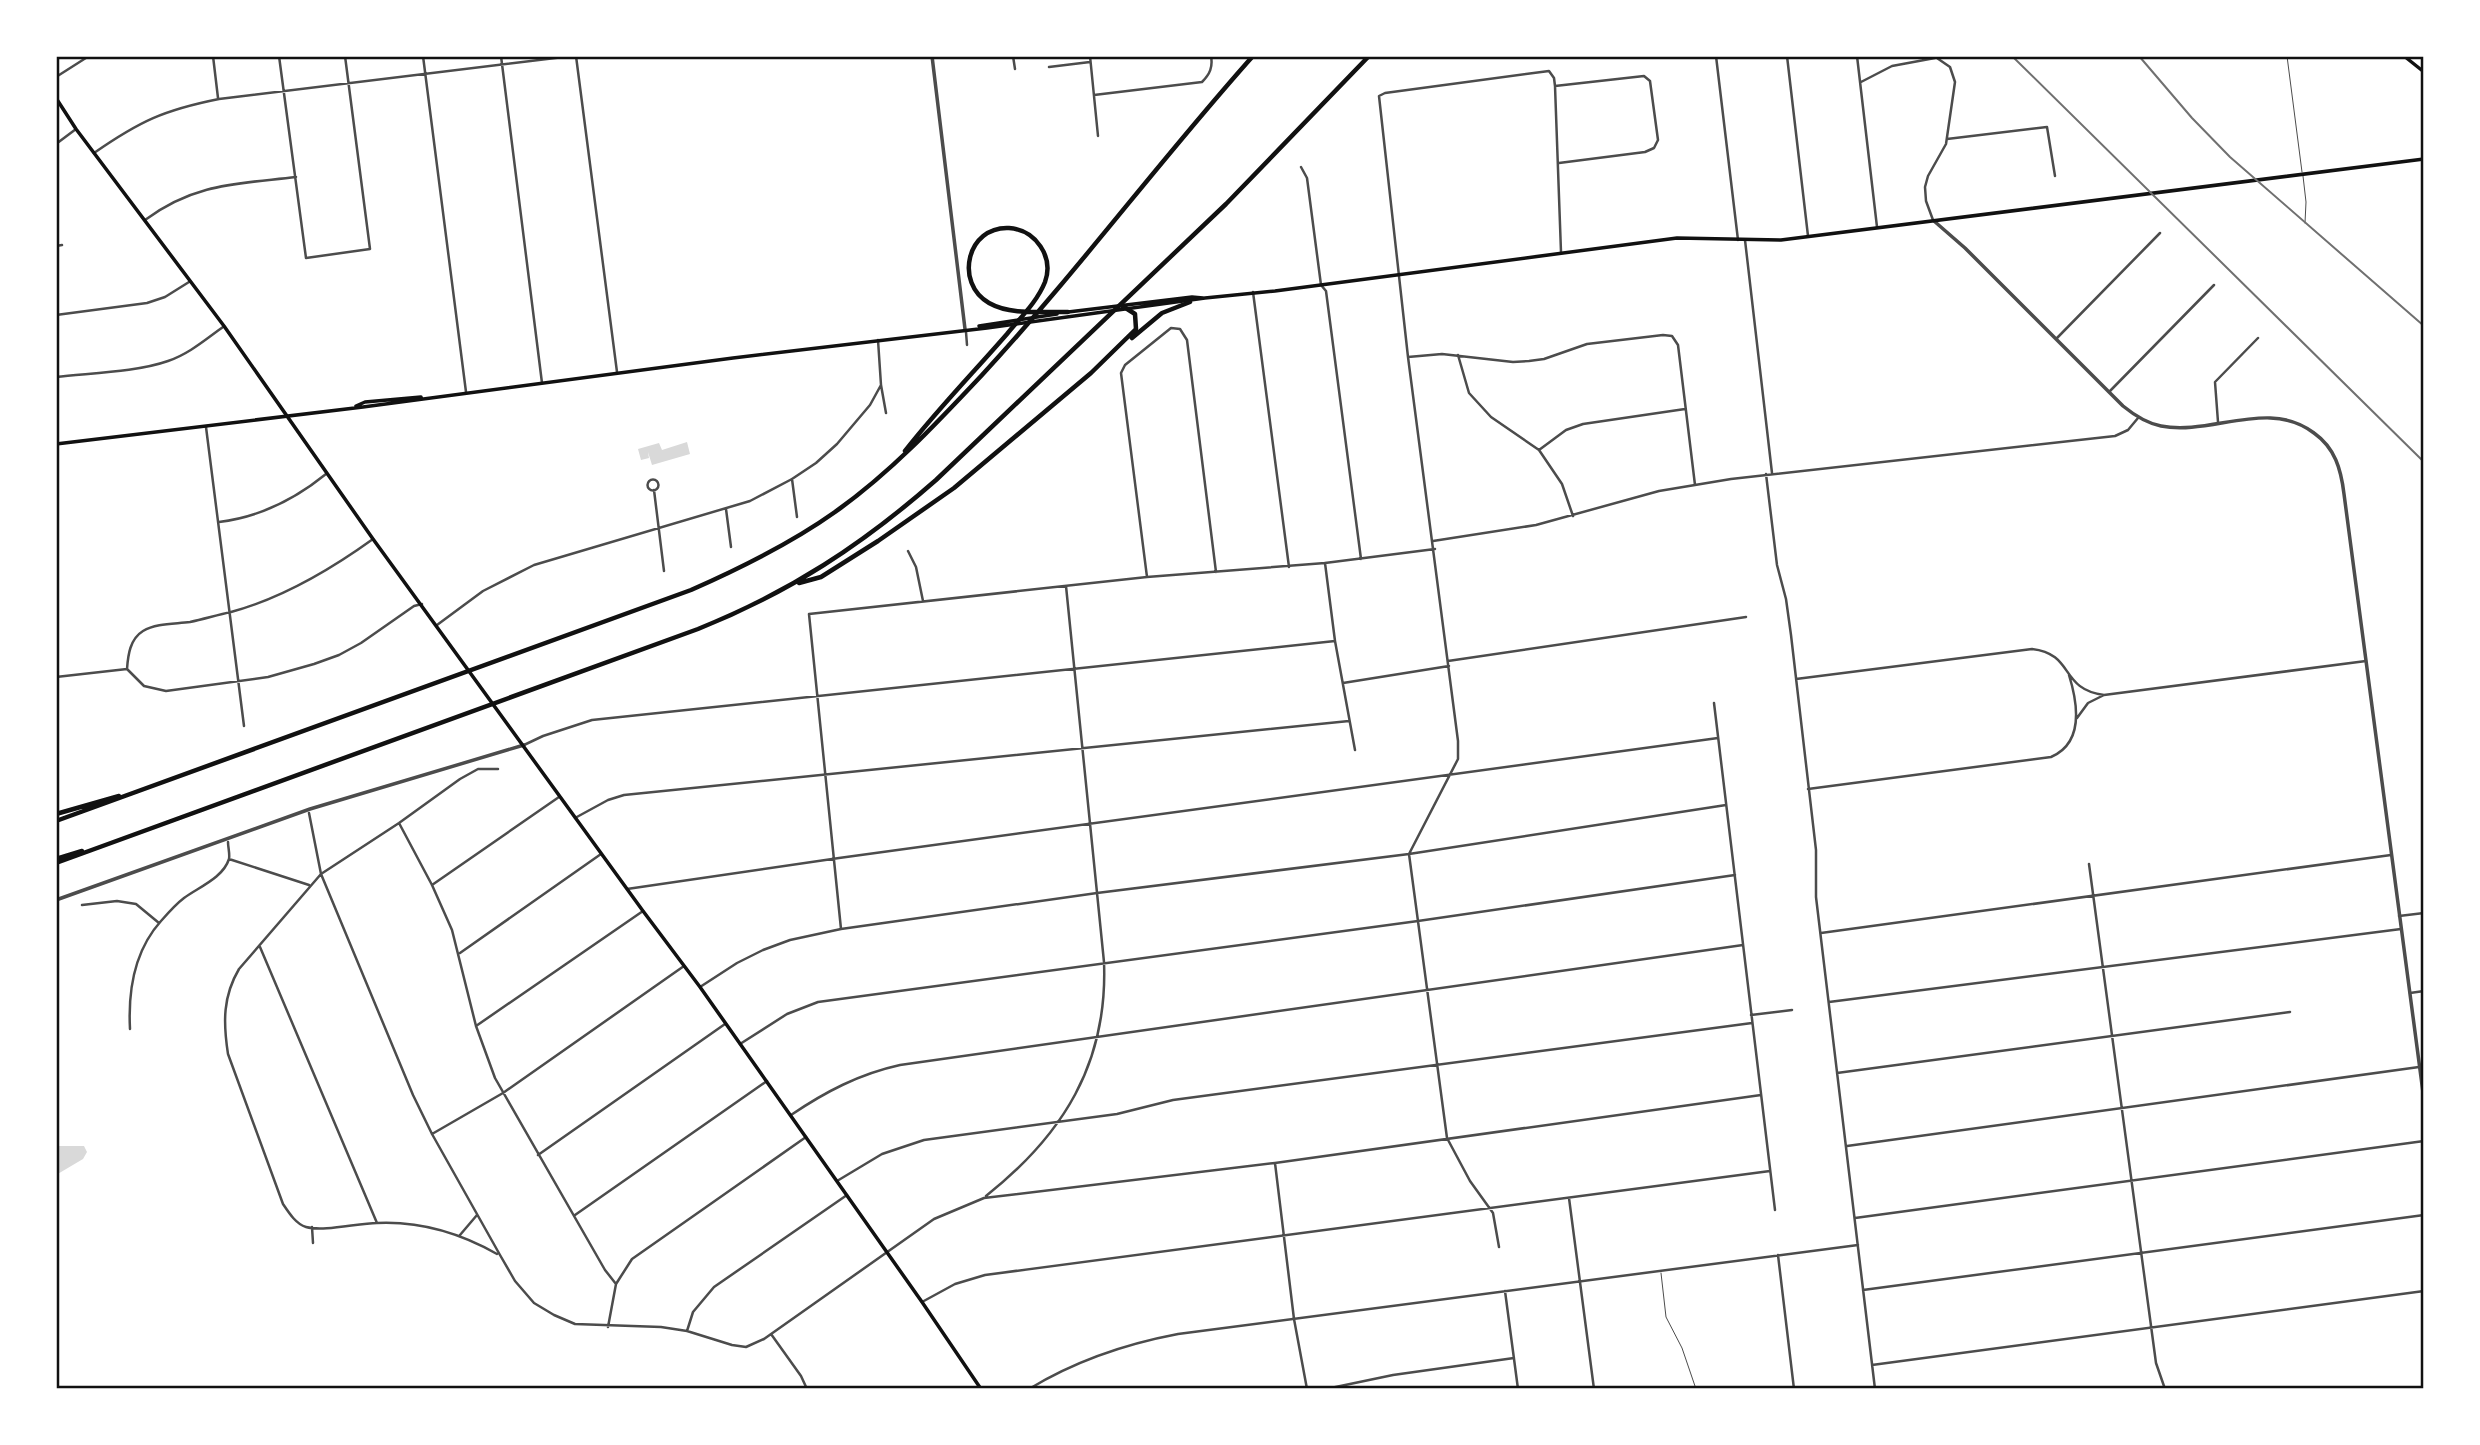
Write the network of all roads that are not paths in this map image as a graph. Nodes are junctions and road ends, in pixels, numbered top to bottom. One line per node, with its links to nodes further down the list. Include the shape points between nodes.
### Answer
1 (89, 56): 26 (street)
2 (213, 56): 33 (street)
3 (279, 56): 30 (street)
4 (345, 56): 28 (street)
5 (423, 56): 25 (street)
6 (501, 56): 21 (street)
7 (574, 56): 21 (street); 76 (street)
8 (932, 56): 68 (street)
9 (1013, 56): 23 (street)
10 (1090, 56): 20 (street)
11 (1211, 56): 31 (street, via 1209,75 1202,82)
12 (1253, 56): 90 (highway, via 1054,294)
13 (1369, 56): 113 (highway, via 1226,204 936,480 893,517)
14 (1716, 56): 50 (street)
15 (1787, 56): 49 (street)
16 (1857, 56): 27 (street)
17 (2287, 56): 46 (lane)
18 (2403, 56): 24 (main road)
19 (1934, 57): 27 (street, via 1892,66); 36 (street, via 1950,67 1955,77)
20 (1090, 62): 22 (street); 31 (street)
21 (502, 65): 25 (street); 78 (street)
22 (1049, 67)
23 (1015, 69)
24 (2424, 72)
25 (425, 73): 28 (street); 80 (street)
26 (56, 77)
27 (1861, 82): 47 (street)
28 (348, 83): 30 (street); 43 (street, via 370,249 306,258)
29 (1555, 86): 40 (street); 40 (street, via 1644,76 1650,81 1658,140 1645,152); 55 (street, via 1549,71 1381,94 1378,102)
30 (284, 91): 33 (street); 43 (street)
31 (1094, 95): 35 (street)
32 (56, 99): 34 (main road)
33 (219, 99): 38 (street, via 156,115)
34 (76, 129): 37 (street); 38 (main road)
35 (1098, 136)
36 (1947, 139): 42 (street, via 2047,127); 45 (street, via 1925,185)
37 (56, 144)
38 (94, 153): 44 (main road)
39 (2424, 159): 45 (main road)
40 (1558, 163): 54 (street)
41 (1301, 167): 57 (street, via 1307,178)
42 (2055, 176)
43 (296, 177): 44 (street, via 213,187 164,206)
44 (145, 220): 56 (main road)
45 (1934, 221): 47 (main road); 70 (street)
46 (2305, 223)
47 (1878, 228): 49 (main road)
48 (2160, 233): 70 (street)
49 (1808, 236): 51 (main road)
50 (1738, 240): 51 (main road); 54 (main road, via 1689,237)
51 (1745, 240): 93 (street)
52 (62, 245): 53 (street)
53 (56, 246)
54 (1561, 253): 55 (main road)
55 (1398, 275): 57 (main road); 75 (street)
56 (190, 282): 65 (street, via 147,303); 66 (main road)
57 (1321, 285): 59 (main road); 107 (street, via 1326,292)
58 (2214, 285): 81 (street)
59 (1253, 292): 60 (main road); 109 (street)
60 (1205, 298): 61 (main road); 62 (main road)
61 (1190, 302): 63 (main road); 74 (highway, via 1156,318)
62 (1121, 305): 63 (highway); 64 (main road)
63 (1129, 309): 67 (main road); 74 (highway, via 1136,318 1136,329)
64 (1068, 312): 67 (main road); 90 (highway, via 1009,310 983,299 971,283 968,269 978,242 1003,228 1033,238 1047,262 1040,292 996,347)
65 (56, 315)
66 (224, 326): 77 (street, via 191,350 153,365); 84 (main road)
67 (976, 327): 68 (main road)
68 (965, 329): 71 (main road); 72 (street)
69 (2258, 338): 86 (street, via 2215,382)
70 (2056, 339): 81 (street)
71 (878, 340): 76 (main road); 79 (street)
72 (967, 345)
73 (1458, 355): 75 (street); 82 (street, via 1529,361 1587,344 1672,336 1678,345); 89 (street, via 1466,386 1478,405)
74 (1110, 356): 113 (highway, via 978,469 905,523 821,577)
75 (1408, 357): 103 (street)
76 (617, 373): 78 (main road)
77 (56, 377)
78 (542, 383): 80 (main road)
79 (881, 385): 83 (street); 94 (street, via 837,444)
80 (466, 392): 84 (main road)
81 (2109, 392): 85 (street)
82 (1685, 409): 89 (street, via 1583,424); 95 (street)
83 (886, 413)
84 (286, 415): 87 (main road); 91 (main road)
85 (2138, 417): 86 (street, via 2169,427); 93 (street, via 2128,430 2115,436)
86 (2218, 423): 121 (street, via 2280,418 2313,431 2331,450 2342,476)
87 (206, 426): 88 (main road); 100 (street)
88 (56, 444)
89 (1539, 450): 98 (street, via 1562,484)
90 (894, 465): 144 (highway, via 809,529 724,576)
91 (327, 472): 100 (street, via 279,506); 102 (main road)
92 (1766, 474): 93 (street); 95 (street); 127 (street)
93 (1772, 474)
94 (792, 480): 97 (street); 99 (street)
95 (1695, 485): 98 (street)
96 (654, 490): 101 (street)
97 (726, 509): 101 (street); 104 (street)
98 (1573, 516): 103 (street)
99 (797, 517)
100 (219, 522): 117 (street)
101 (660, 528): 110 (street); 119 (street, via 534,565 483,591)
102 (373, 539): 116 (main road); 117 (street, via 307,582)
103 (1433, 541): 105 (street)
104 (731, 547)
105 (1435, 549): 107 (street); 122 (street)
106 (908, 551): 115 (street)
107 (1361, 559): 108 (street)
108 (1325, 563): 109 (street); 120 (street)
109 (1289, 566): 111 (street)
110 (664, 572)
111 (1216, 572): 112 (street); 112 (street, via 1187,340 1176,328 1166,330 1121,373)
112 (1147, 577): 114 (street)
113 (791, 585): 159 (highway, via 698,629)
114 (1066, 586): 115 (street); 124 (street)
115 (923, 601): 131 (street, via 809,614)
116 (422, 604): 119 (main road); 128 (street, via 338,655 290,672)
117 (230, 612): 123 (street, via 144,631 130,649); 128 (street)
118 (1746, 618): 122 (street)
119 (437, 625): 137 (main road)
120 (1335, 641): 124 (street); 129 (street)
121 (2366, 661): 130 (street); 156 (street)
122 (1449, 664): 129 (street); 142 (street, via 1458,741 1458,759)
123 (127, 669): 126 (street); 128 (street, via 155,690)
124 (1074, 669): 131 (street); 138 (street)
125 (2070, 676): 127 (street, via 2059,659 2032,649); 130 (street, via 2084,690); 134 (street)
126 (56, 677)
127 (1796, 679): 143 (street)
128 (238, 682): 135 (street)
129 (1343, 683): 133 (street)
130 (2104, 695): 134 (street, via 2085,706)
131 (818, 696): 137 (street, via 592,720); 141 (street)
132 (1714, 703): 136 (street)
133 (1349, 721): 138 (street); 139 (street)
134 (2076, 721): 143 (street, via 2068,744 2048,758)
135 (244, 726)
136 (1718, 738): 142 (street); 146 (street)
137 (524, 745): 145 (main road); 168 (street, via 310,808)
138 (1083, 748): 141 (street); 152 (street)
139 (1354, 750)
140 (498, 769): 151 (street, via 478,769)
141 (826, 774): 149 (street, via 624,795); 158 (street)
142 (1451, 775): 152 (street); 155 (street)
143 (1808, 789): 177 (street)
144 (127, 795): 148 (highway); 150 (highway)
145 (560, 797): 149 (main road); 164 (street)
146 (1726, 805): 155 (street); 162 (street)
147 (309, 813): 161 (street)
148 (56, 814)
149 (575, 818): 154 (main road)
150 (56, 821)
151 (399, 823): 161 (street); 164 (street)
152 (1090, 824): 158 (street); 166 (street)
153 (228, 842): 157 (street)
154 (601, 854): 165 (main road); 180 (street)
155 (1409, 854): 166 (street); 173 (street)
156 (2391, 855): 167 (street); 172 (street)
157 (229, 859): 163 (street); 174 (street, via 213,879)
158 (835, 859): 165 (street); 175 (street)
159 (56, 861)
160 (2089, 864): 167 (street)
161 (321, 874): 163 (street); 209 (street)
162 (1735, 875): 173 (street); 178 (street)
163 (310, 885): 179 (street)
164 (432, 885): 180 (street)
165 (627, 889): 170 (main road)
166 (1097, 893): 175 (street); 181 (street)
167 (2093, 896): 177 (street); 183 (street)
168 (56, 900)
169 (82, 905): 174 (street, via 136,904)
170 (643, 911): 182 (main road); 194 (street)
171 (2424, 913): 172 (street)
172 (2399, 916): 176 (street)
173 (1418, 921): 181 (street); 185 (street)
174 (159, 923): 195 (street, via 133,978)
175 (841, 929): 184 (street, via 763,950)
176 (2401, 929): 183 (street); 187 (street)
177 (1821, 933): 188 (street)
178 (1743, 945): 185 (street); 191 (street)
179 (260, 947): 228 (street); 229 (street, via 230,985 224,1018 228,1054 283,1204 293,1218)
180 (460, 954): 194 (street)
181 (1104, 962): 197 (street); 198 (street, via 818,1002 787,1014)
182 (684, 966): 184 (main road); 203 (street)
183 (2103, 966): 188 (street); 196 (street)
184 (700, 987): 193 (main road)
185 (1427, 990): 197 (street); 199 (street)
186 (2424, 991): 187 (street)
187 (2410, 993): 200 (street)
188 (1829, 1002): 201 (street)
189 (1791, 1010): 191 (street)
190 (2290, 1012): 196 (street)
191 (1751, 1015): 192 (street)
192 (1752, 1023): 199 (street); 204 (street)
193 (726, 1024): 198 (main road); 214 (street)
194 (476, 1026): 203 (street)
195 (130, 1029)
196 (2112, 1036): 201 (street); 206 (street)
197 (1097, 1037): 207 (street, via 881,1069 836,1087); 208 (street, via 1079,1088)
198 (740, 1044): 202 (main road)
199 (1438, 1065): 208 (street, via 1173,1100); 211 (street)
200 (2420, 1067): 205 (street); 206 (street)
201 (1837, 1073): 213 (street)
202 (767, 1081): 207 (main road); 225 (street)
203 (503, 1093): 209 (street); 214 (street)
204 (1761, 1095): 211 (street); 216 (street)
205 (2424, 1100)
206 (2122, 1107): 213 (street); 218 (street)
207 (790, 1115): 210 (main road)
208 (1061, 1121): 217 (street, via 924,1140 883,1154); 220 (street, via 1023,1165)
209 (432, 1135): 224 (street)
210 (806, 1137): 217 (main road); 241 (street, via 632,1259)
211 (1447, 1138): 215 (street); 222 (street)
212 (2424, 1141): 218 (street)
213 (1847, 1146): 227 (street)
214 (538, 1155): 225 (street)
215 (1275, 1163): 220 (street); 231 (street)
216 (1770, 1171): 221 (street); 223 (street)
217 (838, 1181): 219 (main road)
218 (2131, 1181): 227 (street); 236 (street)
219 (847, 1195): 235 (main road); 249 (street, via 714,1287 693,1311)
220 (984, 1198): 235 (street, via 934,1219)
221 (1569, 1198): 222 (street); 240 (street)
222 (1490, 1209): 231 (street); 234 (street)
223 (1774, 1210)
224 (477, 1214): 230 (street); 237 (street)
225 (575, 1215): 241 (street)
226 (2424, 1215): 236 (street)
227 (1855, 1218): 233 (street)
228 (377, 1223): 229 (street); 230 (street)
229 (312, 1227): 232 (street)
230 (460, 1235): 237 (street)
231 (1284, 1235): 245 (street, via 985,1275 955,1284); 246 (street)
232 (313, 1243)
233 (1858, 1245): 238 (street); 242 (street)
234 (1499, 1247)
235 (887, 1252): 245 (main road); 250 (street)
236 (2141, 1254): 242 (street); 248 (street)
237 (500, 1255): 247 (street, via 534,1303 575,1324)
238 (1778, 1255): 239 (street); 261 (street)
239 (1660, 1270): 240 (street); 260 (lane, via 1666,1317)
240 (1580, 1281): 244 (street); 259 (street)
241 (616, 1284): 247 (street)
242 (1863, 1290): 252 (street)
243 (2424, 1291): 248 (street)
244 (1505, 1292): 246 (street); 251 (street)
245 (922, 1302): 254 (main road)
246 (1294, 1319): 255 (street, via 1133,1344 1086,1360); 256 (street)
247 (608, 1326): 249 (street)
248 (2151, 1327): 252 (street); 263 (street)
249 (687, 1331): 250 (street, via 746,1347)
250 (771, 1334): 253 (street)
251 (1514, 1358): 257 (street); 258 (street)
252 (1872, 1364): 262 (street)
253 (807, 1389)
254 (981, 1389)
255 (1028, 1389)
256 (1307, 1389)
257 (1326, 1389)
258 (1518, 1389)
259 (1594, 1389)
260 (1696, 1389)
261 (1794, 1389)
262 (1875, 1389)
263 (2165, 1389)

